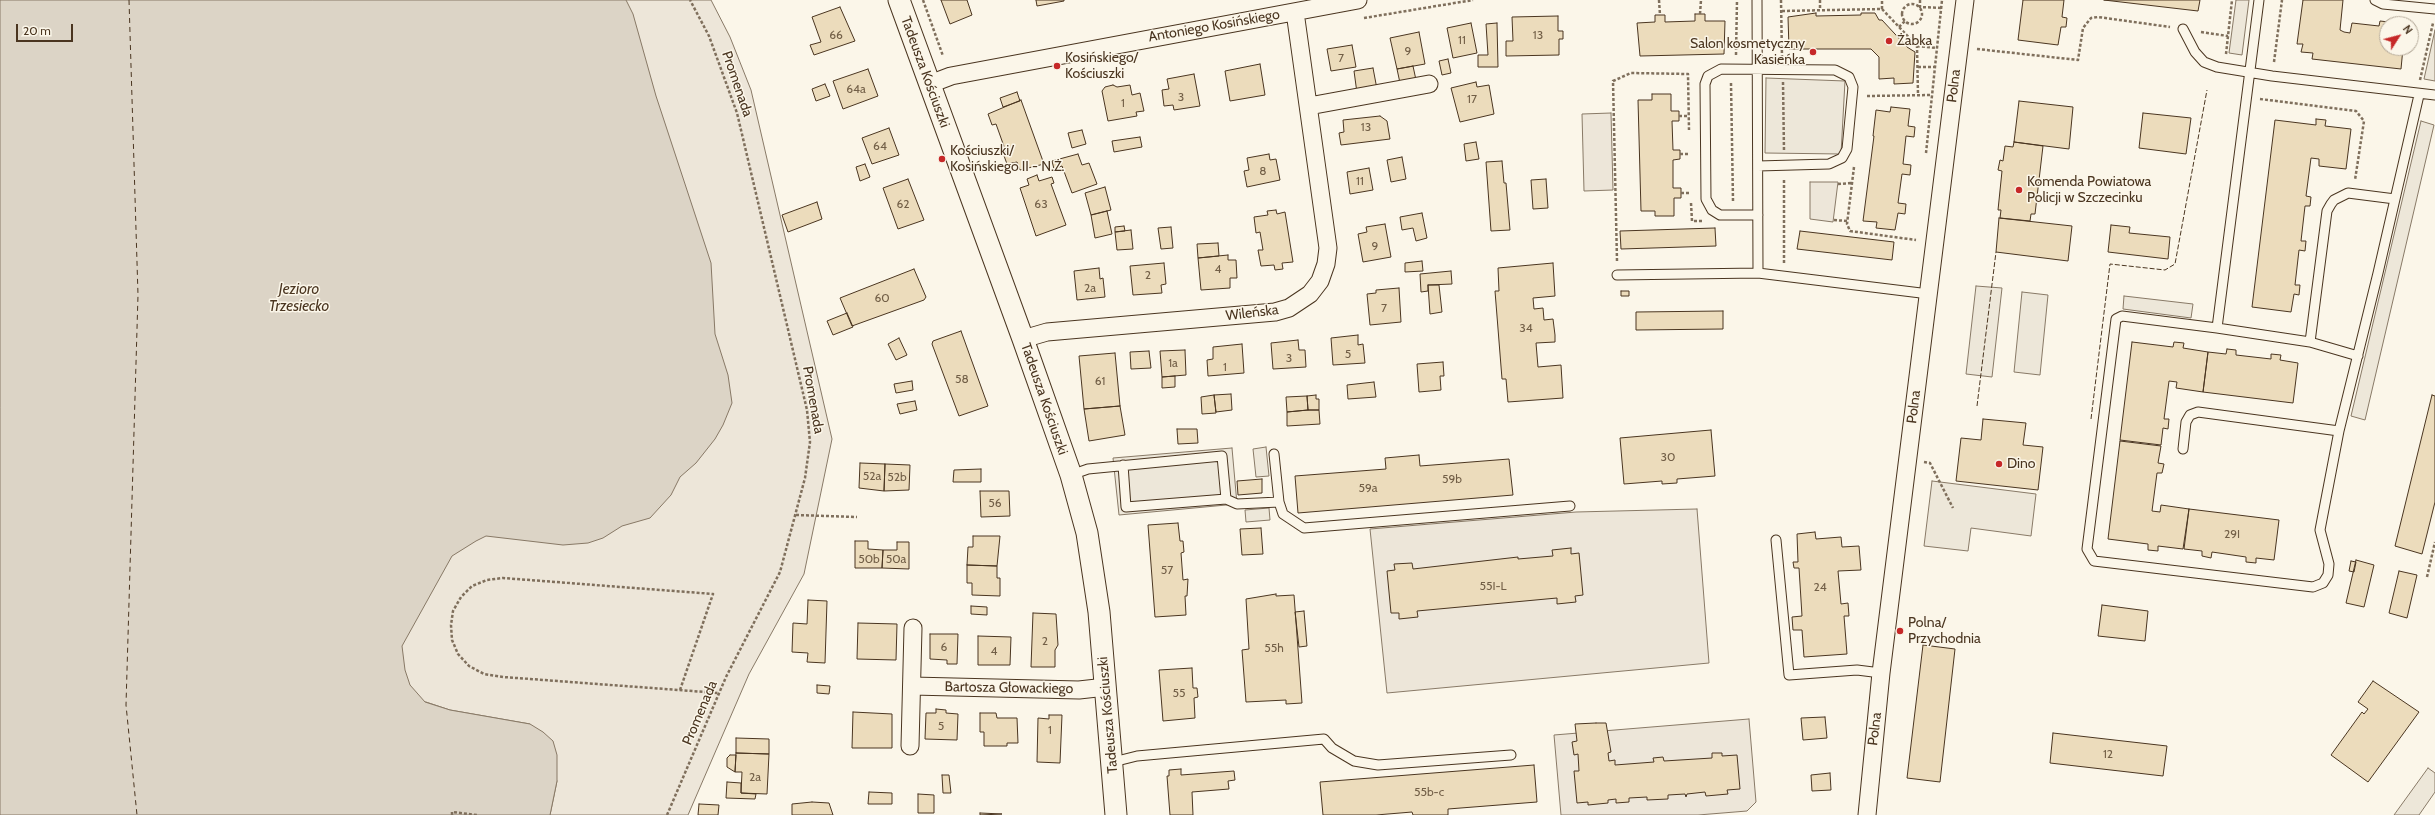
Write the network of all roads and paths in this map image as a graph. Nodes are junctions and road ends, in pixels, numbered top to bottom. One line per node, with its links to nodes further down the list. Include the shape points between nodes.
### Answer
1 (690, 0): 99 (path, Promenada, via 709,36 737,113 807,410 810,442)
2 (899, 0): 47 (street, Tadeusza Kościuszki)
3 (923, 0): 38 (path)
4 (1358, 0): 26 (street, Antoniego Kosińskiego)
5 (1474, 0): 30 (path)
6 (1659, 0): 28 (path)
7 (1701, 0): 27 (path)
8 (1737, 0): 41 (path)
9 (1757, 0): 43 (lane)
10 (1781, 0): 25 (path)
11 (1820, 0): 23 (path)
12 (1882, 0): 22 (path)
13 (1920, 0): 20 (path)
14 (1942, 0): 21 (path)
15 (1964, 0): 84 (street, Polna)
16 (2232, 0): 34 (path)
17 (2259, 0): 45 (lane)
18 (2282, 0): 46 (path)
19 (2375, 0): 24 (lane, via 2383,4)
20 (1920, 7): 21 (path); 31 (path, via 1922,14 1919,21 1912,24); 31 (path, via 1912,4 1906,7 1903,14)
21 (1941, 8): 36 (path)
22 (1882, 9): 23 (path); 32 (path)
23 (1820, 10): 25 (path)
24 (2435, 10)
25 (1782, 11): 44 (path)
26 (1295, 12): 47 (street, Antoniego Kosińskiego, via 951,76); 55 (street, Wileńska)
27 (1700, 14)
28 (1660, 15)
29 (2435, 16): 51 (path)
30 (1361, 19)
31 (1906, 21): 32 (path)
32 (1899, 27): 35 (path)
33 (2183, 29): 34 (path); 37 (path, via 2091,18 2083,28 2078,60); 42 (lane, via 2195,52 2204,62)
34 (2228, 36): 42 (path)
35 (1917, 46): 36 (path); 39 (path)
36 (1937, 48): 40 (path)
37 (1972, 49)
38 (943, 56)
39 (1918, 67): 40 (path); 49 (path)
40 (1935, 67): 50 (path)
41 (1736, 69): 43 (lane); 73 (path, via 1731,80 1731,200); 73 (lane, via 1716,70 1708,76 1705,84 1706,200 1712,210 1720,215)
42 (2224, 69): 45 (lane)
43 (1757, 70): 44 (lane); 65 (lane)
44 (1783, 70): 64 (path); 64 (lane, via 1841,71 1849,77 1853,87 1847,149 1842,158 1829,164)
45 (2250, 73): 46 (lane); 85 (lane)
46 (2272, 76): 51 (lane)
47 (930, 84): 86 (street, Tadeusza Kościuszki)
48 (1429, 84): 55 (street)
49 (1918, 95): 50 (path); 52 (path)
50 (1932, 95): 62 (path)
51 (2418, 95): 53 (lane); 72 (lane)
52 (1862, 96)
53 (2435, 96)
54 (2258, 98): 71 (path, via 2356,111 2364,121)
55 (1309, 106): 86 (street, Wileńska, via 1328,248 1320,281 1303,300 1275,312 1047,332)
56 (1679, 116): 57 (path)
57 (1689, 116): 58 (path); 80 (path, via 1688,74 1631,73 1613,81)
58 (1690, 131)
59 (1690, 146): 61 (path)
60 (1680, 154): 61 (path)
61 (1690, 154): 63 (path)
62 (1926, 156)
63 (1690, 162)
64 (1784, 165): 65 (lane); 81 (path)
65 (1758, 166): 74 (lane)
66 (1852, 183): 67 (path)
67 (1838, 184)
68 (1691, 185): 70 (path)
69 (1681, 193): 70 (path)
70 (1691, 193): 76 (path, via 1692,221)
71 (2353, 194): 72 (lane); 87 (lane, via 2340,196 2327,211)
72 (2395, 199): 88 (lane)
73 (1743, 215): 74 (lane)
74 (1758, 215): 82 (lane)
75 (1834, 220): 77 (path)
76 (1706, 221)
77 (1847, 221)
78 (1917, 232): 79 (path)
79 (1916, 247)
80 (1617, 262)
81 (1784, 266)
82 (1758, 273): 83 (lane); 84 (lane)
83 (1617, 275)
84 (1928, 294): 105 (street, Polna)
85 (2217, 328): 87 (lane); 89 (lane, via 2122,316 2115,322 2087,549 2094,561 2313,587 2323,583 2328,575 2329,564 2320,530)
86 (1023, 339): 94 (street, Tadeusza Kościuszki)
87 (2310, 342): 88 (lane)
88 (2358, 356): 89 (lane)
89 (2339, 431): 90 (lane, via 2198,412 2190,415 2186,422)
90 (2183, 449)
91 (1274, 454): 96 (lane)
92 (1924, 462): 98 (path, via 1930,463)
93 (1123, 465): 94 (lane, via 1088,469); 95 (lane, via 1222,456); 95 (lane, via 1126,507)
94 (1070, 476): 107 (street, Tadeusza Kościuszki, via 1087,533 1099,612)
95 (1226, 498): 96 (lane, via 1237,504)
96 (1279, 502): 97 (lane, via 1283,514 1304,528)
97 (1570, 506)
98 (1953, 508)
99 (796, 515): 100 (path); 109 (path, Promenada, via 780,572)
100 (857, 517)
101 (1776, 540): 105 (lane, via 1789,675 1857,670)
102 (2435, 542): 103 (path)
103 (2427, 577)
104 (913, 628): 106 (street)
105 (1881, 673): 117 (street, Polna)
106 (912, 686): 107 (street, Bartosza Głowackiego, via 1078,690); 110 (street)
107 (1106, 687): 112 (street, Tadeusza Kościuszki)
108 (680, 690): 108 (path, via 484,674 469,666 458,654 452,640 453,611 461,597 472,586 487,580 503,578 713,594); 109 (path)
109 (719, 693): 115 (path, Promenada)
110 (910, 746)
111 (1512, 755): 112 (lane, via 1378,765 1354,761 1332,748 1324,739 1137,756)
112 (1113, 762): 116 (street, Tadeusza Kościuszki)
113 (452, 815): 114 (path, via 452,812)
114 (476, 815)
115 (667, 815)
116 (1116, 815)
117 (1866, 815)

